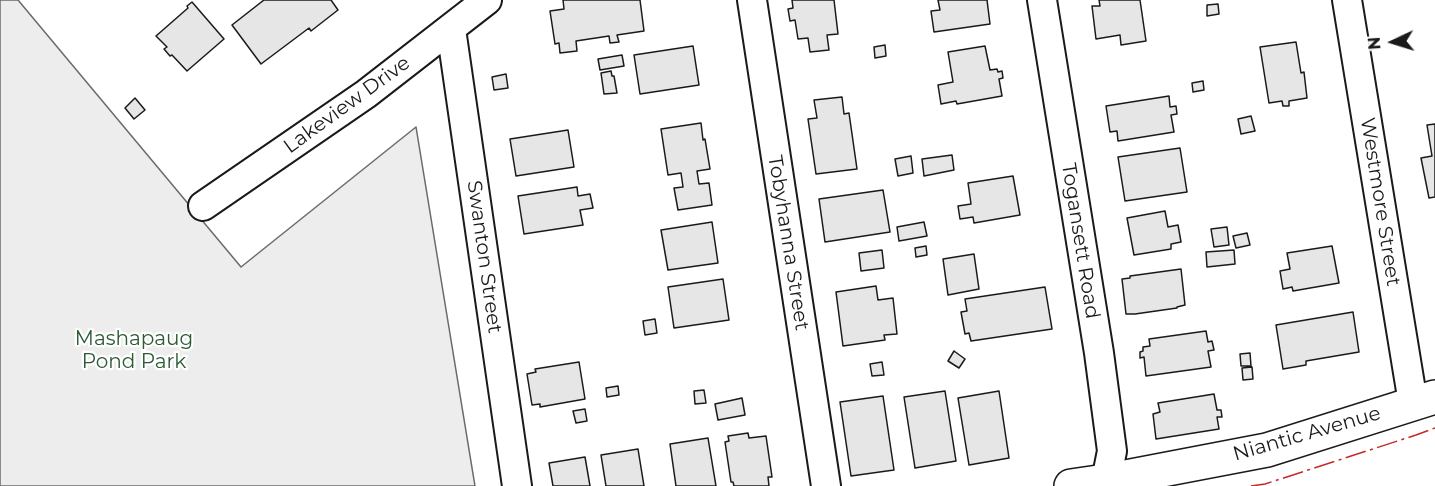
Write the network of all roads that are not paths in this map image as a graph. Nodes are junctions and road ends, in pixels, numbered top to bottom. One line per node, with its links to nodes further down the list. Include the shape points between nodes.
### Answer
1 (487, 0): 5 (street, Lakeview Drive)
2 (752, 0): 10 (street, Tobyhanna Street)
3 (1042, 0): 8 (street, Togansett Road, via 1112,451)
4 (1347, 0): 7 (street, Westmore Street)
5 (451, 29): 6 (street, Lakeview Drive, via 366,94); 9 (street, Swanton Street)
6 (203, 206)
7 (1424, 400): 8 (street, Niantic Avenue, via 1267,450)
8 (1105, 484): 11 (street, Niantic Avenue)
9 (517, 486)
10 (826, 486)
11 (1071, 486)

